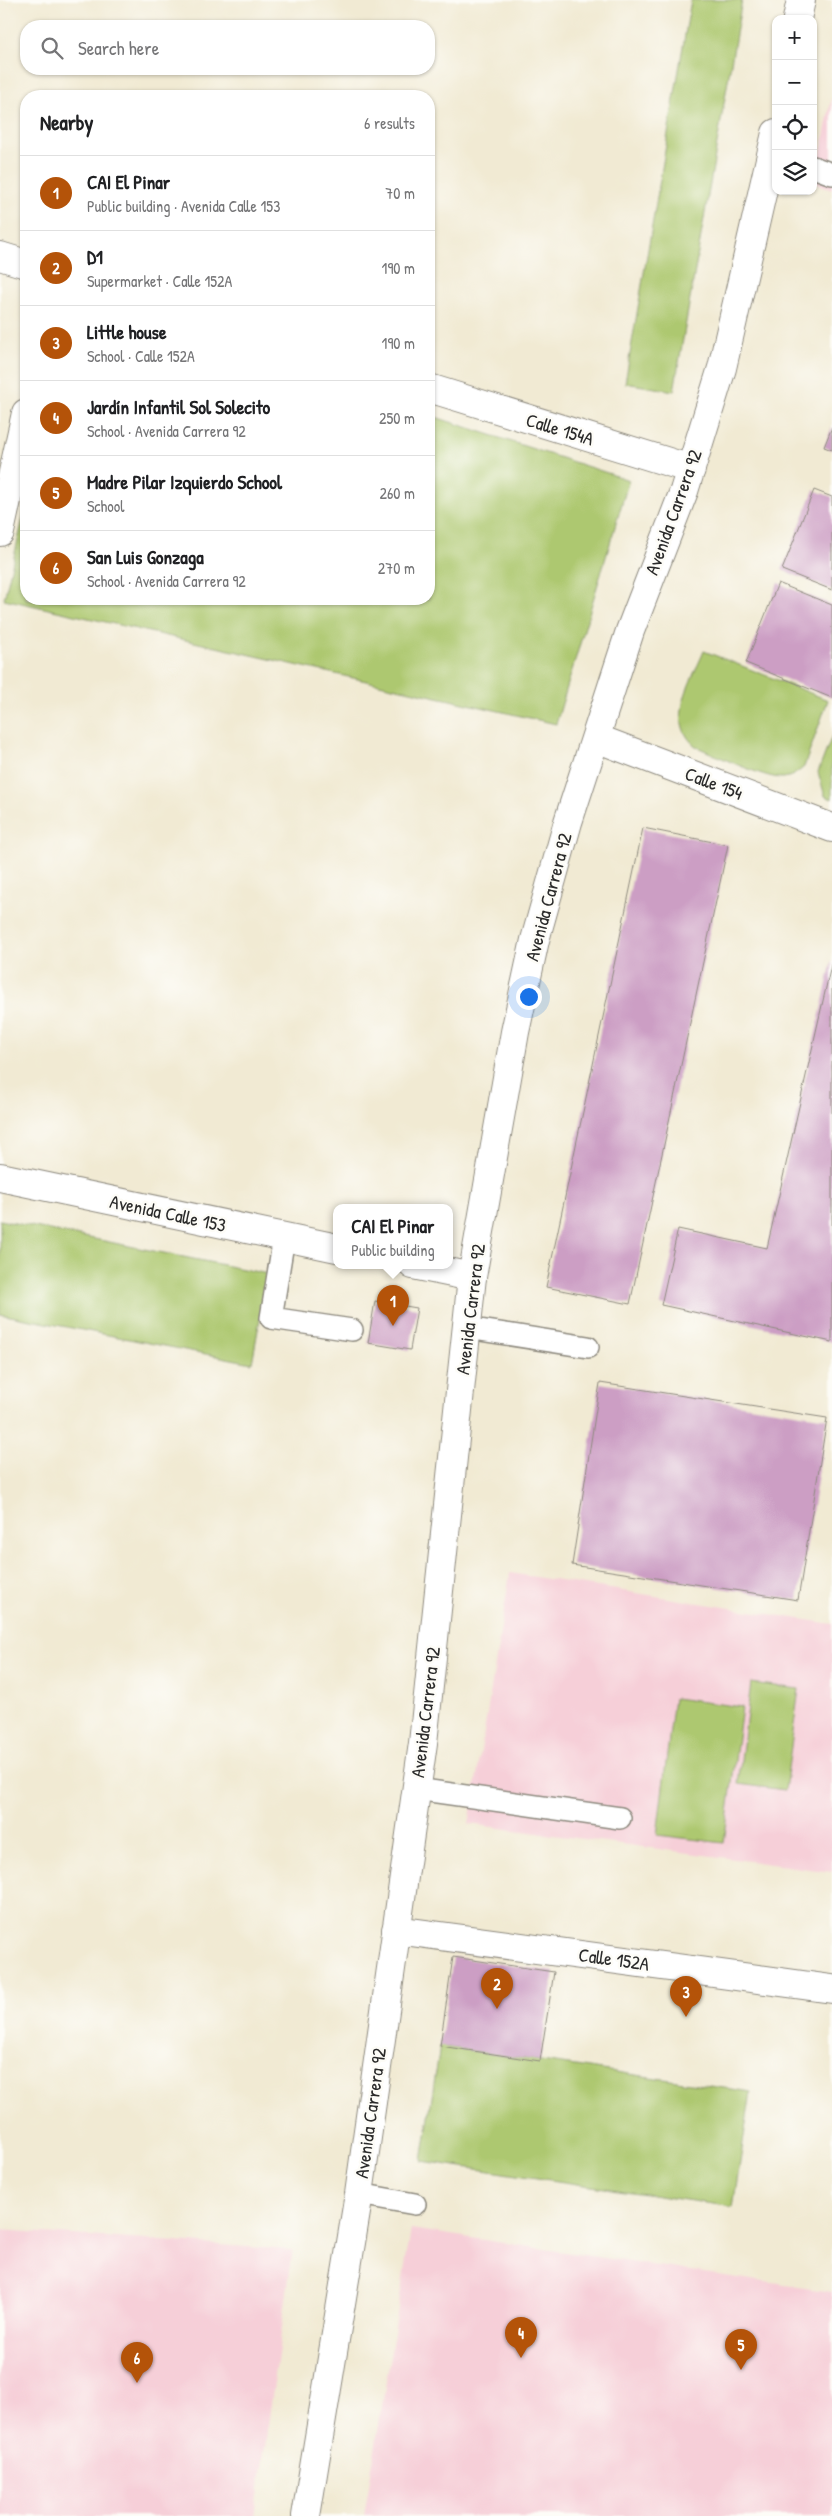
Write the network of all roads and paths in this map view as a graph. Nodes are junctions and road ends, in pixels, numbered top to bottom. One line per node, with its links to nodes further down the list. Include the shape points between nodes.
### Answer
1 (801, 0): 2 (main road)
2 (798, 15)
3 (773, 150): 10 (main road, Avenida Carrera 92, via 722,368)
4 (817, 168): 5 (lane)
5 (832, 174)
6 (0, 256): 7 (main road)
7 (20, 262)
8 (435, 390): 10 (main road, Calle 154A)
9 (20, 439): 11 (main road)
10 (691, 469): 12 (main road, Avenida Carrera 92, via 640,603)
11 (1, 522)
12 (596, 738): 13 (main road, Calle 154); 18 (main road, Avenida Carrera 92, via 568,822 535,940 515,1032)
13 (832, 828)
14 (0, 1177): 15 (main road, Avenida Calle 153)
15 (284, 1237): 16 (main road, Avenida Calle 153); 20 (lane, via 271,1318)
16 (333, 1247)
17 (433, 1269): 18 (main road)
18 (472, 1277): 19 (main road, Avenida Carrera 92)
19 (467, 1328): 21 (lane); 22 (main road, Avenida Carrera 92)
20 (352, 1330)
21 (588, 1347)
22 (416, 1789): 23 (lane); 24 (main road, Avenida Carrera 92)
23 (620, 1818)
24 (396, 1930): 25 (main road, Calle 152A); 26 (main road, Avenida Carrera 92)
25 (832, 1989)
26 (359, 2194): 27 (lane); 28 (main road, Avenida Carrera 92)
27 (415, 2204)
28 (306, 2516)

